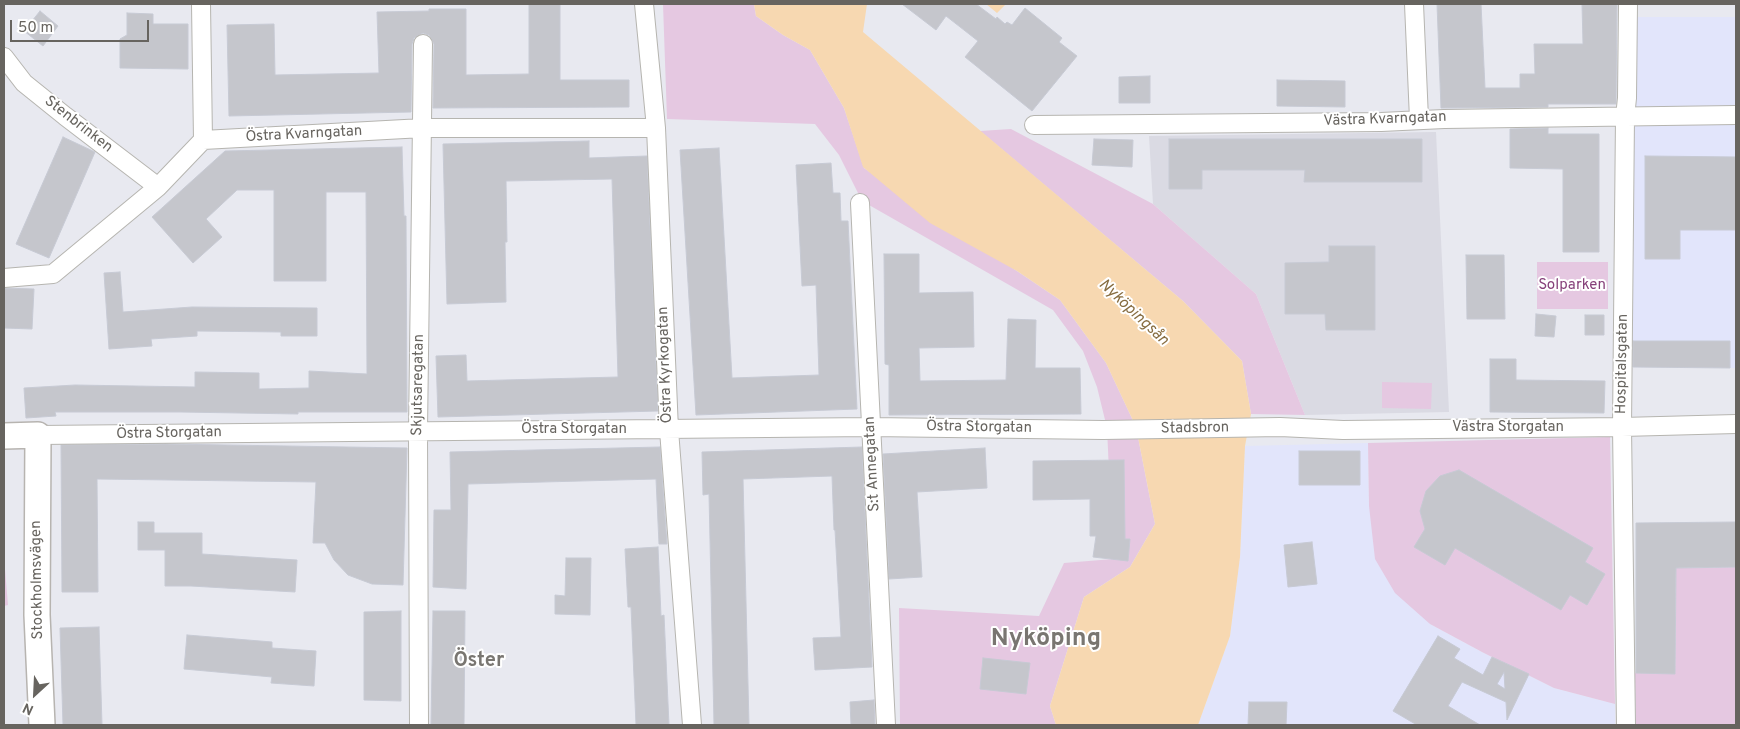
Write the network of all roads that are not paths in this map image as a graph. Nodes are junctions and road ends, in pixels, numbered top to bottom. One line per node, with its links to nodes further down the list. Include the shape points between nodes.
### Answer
1 (201, 4): 13 (street)
2 (644, 4): 12 (street, Östra Kyrkogatan)
3 (1414, 4): 9 (street)
4 (1628, 4): 8 (street, Hospitalsgatan)
5 (423, 44): 11 (street, Skjutsaregatan)
6 (4, 57): 14 (street, Stenbrinken, via 24,83)
7 (1736, 115): 8 (street, Västra Kvarngatan)
8 (1625, 117): 9 (street, Västra Kvarngatan); 19 (street, Hospitalsgatan)
9 (1419, 119): 10 (street, Västra Kvarngatan)
10 (1034, 125)
11 (423, 128): 12 (street, Östra Kvarngatan); 13 (street, Östra Kvarngatan); 23 (street, Skjutsaregatan)
12 (656, 128): 21 (street, Östra Kyrkogatan)
13 (203, 140): 14 (street)
14 (158, 187): 16 (street, via 54,274)
15 (860, 203): 18 (street, S:t Annegatan)
16 (4, 278)
17 (1736, 424): 19 (street, Västra Storgatan)
18 (871, 427): 21 (street, Östra Storgatan); 22 (street, Östra Storgatan); 29 (street, S:t Annegatan)
19 (1622, 427): 20 (street, Västra Storgatan); 30 (street, Hospitalsgatan)
20 (1280, 428): 22 (street, Stadsbron)
21 (669, 430): 23 (street, Östra Storgatan); 28 (street, Östra Kyrkogatan)
22 (1110, 430)
23 (418, 431): 24 (street, Östra Storgatan); 27 (street, Skjutsaregatan)
24 (38, 435): 25 (street); 26 (street, Stockholmsvägen, via 37,615)
25 (4, 436)
26 (42, 725)
27 (419, 725)
28 (692, 725)
29 (886, 725)
30 (1626, 725)

